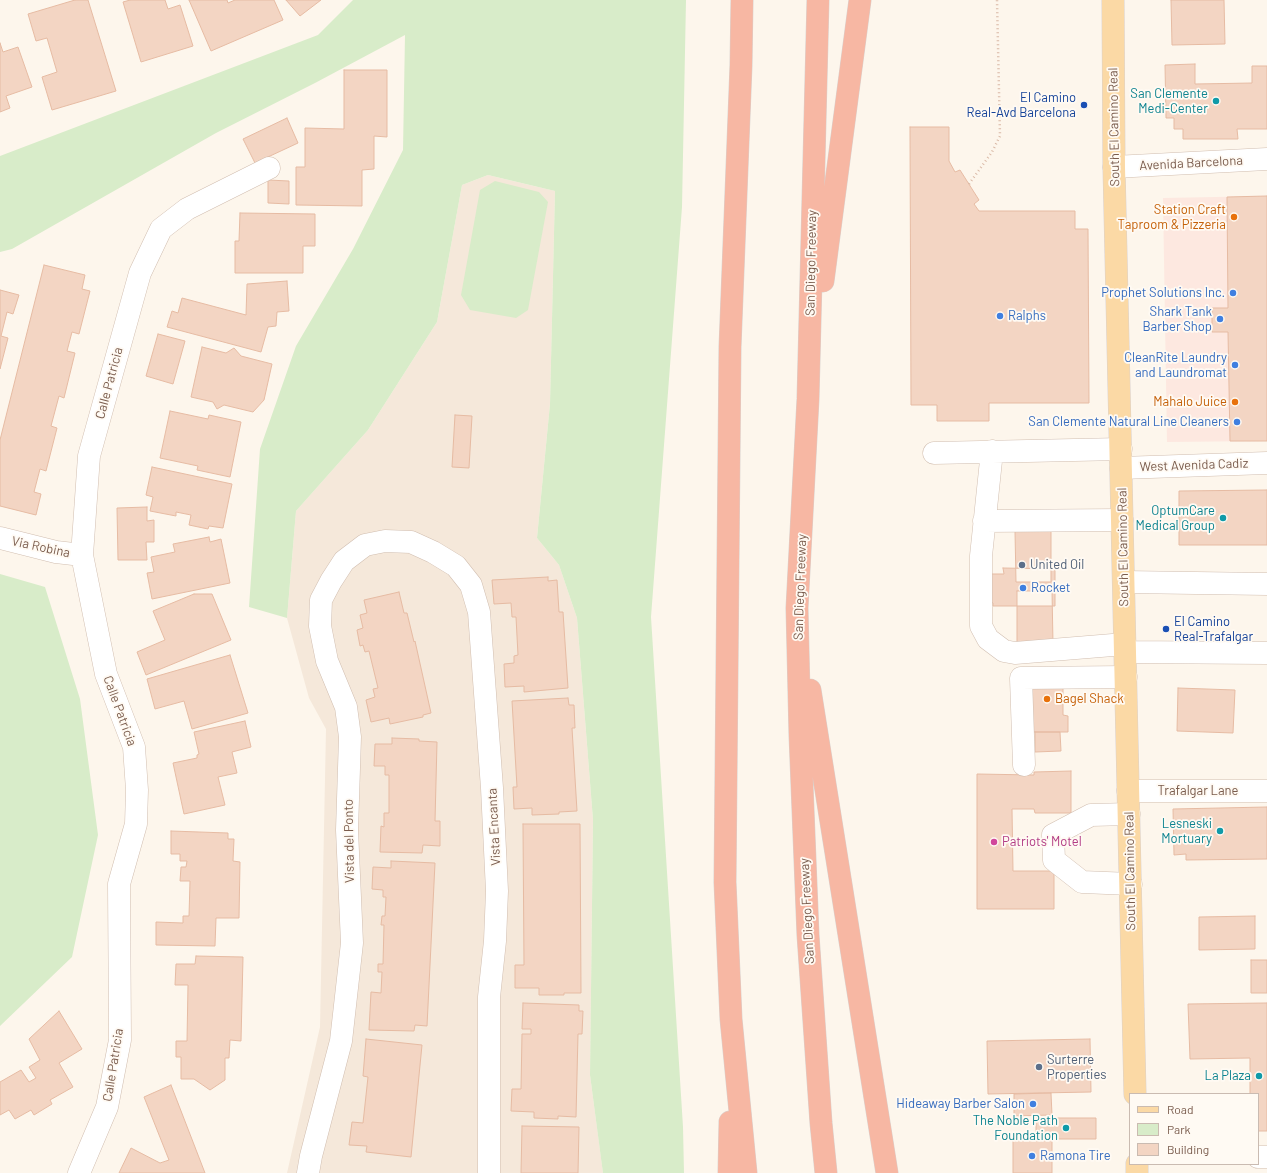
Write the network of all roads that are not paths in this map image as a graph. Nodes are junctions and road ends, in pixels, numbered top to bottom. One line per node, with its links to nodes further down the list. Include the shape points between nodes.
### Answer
1 (742, 0): 29 (highway, via 730,346 725,882)
2 (818, 0): 8 (highway, San Diego Freeway)
3 (860, 0): 8 (highway)
4 (1113, 0): 6 (main road, South El Camino Real)
5 (1267, 159): 6 (street, Avenida Barcelona)
6 (1114, 167): 11 (main road, South El Camino Real)
7 (269, 168): 17 (street, Calle Patricia, via 187,209 161,228 140,273 89,456)
8 (808, 399): 20 (highway, San Diego Freeway)
9 (992, 451): 10 (street, West Avenida Cadiz); 11 (street, West Avenida Cadiz); 14 (street)
10 (934, 452)
11 (1121, 458): 12 (street, West Avenida Cadiz); 13 (main road, South El Camino Real)
12 (1267, 463)
13 (1122, 520): 14 (street); 18 (main road, South El Camino Real)
14 (984, 521): 21 (street, via 981,626 988,639 1004,651 1015,653)
15 (0, 538): 17 (street, Via Robina, via 56,552)
16 (385, 541): 32 (street, Vista del Ponto, via 365,545 344,562 321,600 320,626 327,661 346,707 350,738 346,830 352,943 341,1042); 33 (street, Vista Encanta, via 411,542 456,566 471,585 479,612 497,891 489,997)
17 (82, 555): 31 (street, Calle Patricia, via 106,674 134,747 137,790 136,824 119,884 120,1040 107,1107)
18 (1124, 582): 19 (street); 21 (main road, South El Camino Real)
19 (1267, 584)
20 (797, 608): 36 (highway, San Diego Freeway, via 808,935); 37 (highway)
21 (1125, 648): 22 (street); 23 (main road, South El Camino Real)
22 (1267, 653)
23 (1126, 677): 24 (street, via 1021,678); 25 (main road, South El Camino Real)
24 (1024, 765)
25 (1128, 791): 26 (street, Trafalgar Lane); 27 (main road, South El Camino Real)
26 (1267, 791)
27 (1129, 814): 28 (main road, South El Camino Real); 28 (street, via 1091,815 1053,835 1053,854 1054,860 1082,882)
28 (1131, 884): 30 (main road, South El Camino Real)
29 (731, 1019): 34 (highway); 35 (highway)
30 (1135, 1093)
31 (79, 1173)
32 (308, 1173)
33 (489, 1173)
34 (729, 1173)
35 (746, 1173)
36 (826, 1173)
37 (887, 1173)

